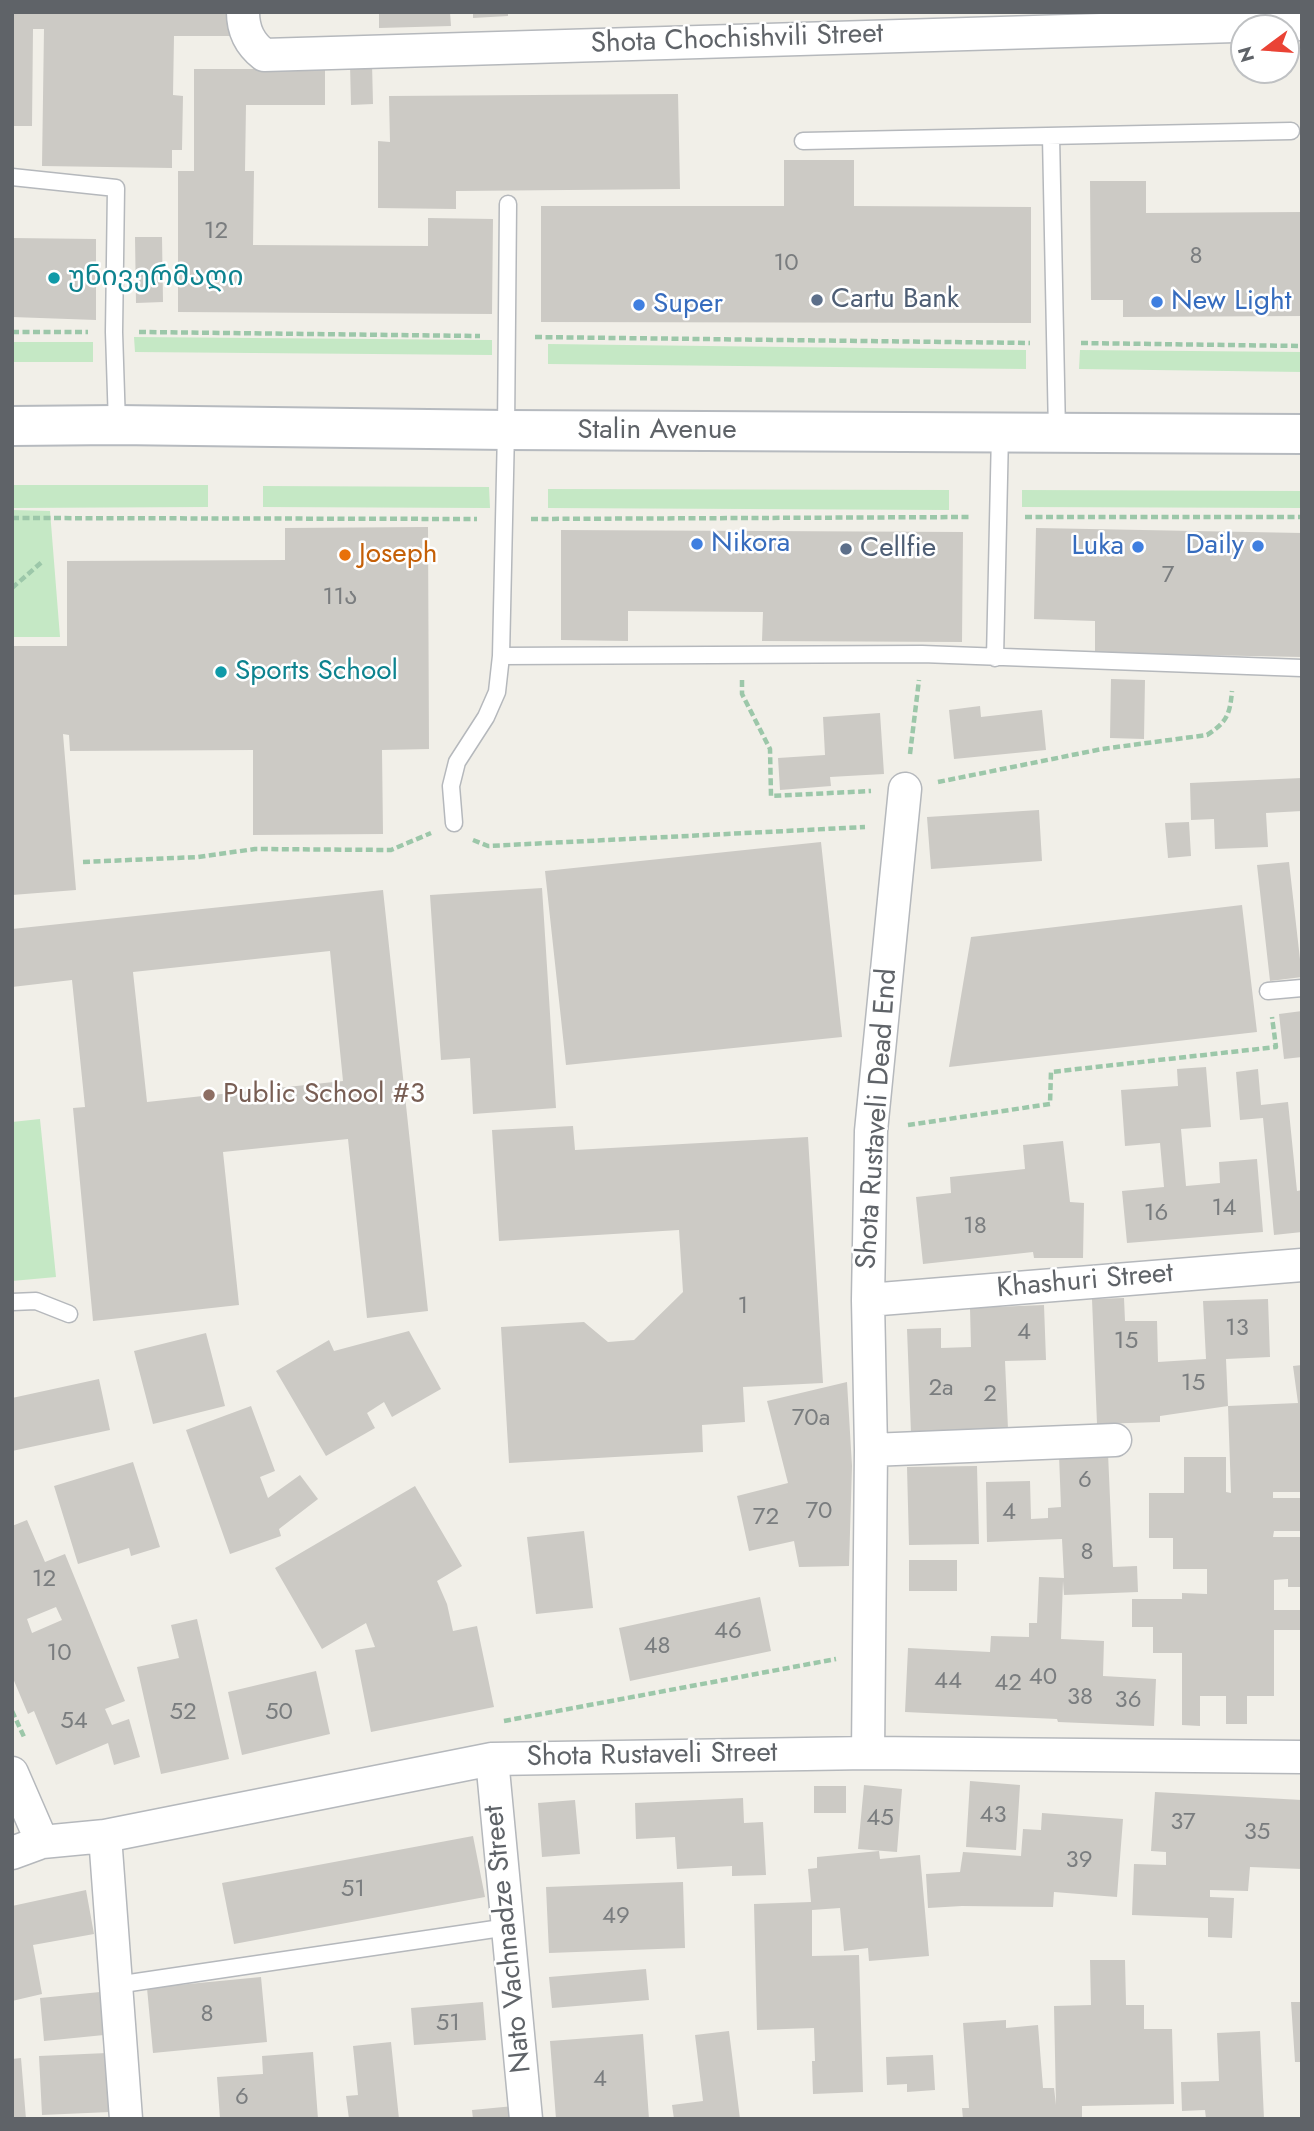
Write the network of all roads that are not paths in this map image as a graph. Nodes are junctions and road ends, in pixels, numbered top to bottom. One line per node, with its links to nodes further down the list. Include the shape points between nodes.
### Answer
1 (243, 12): 2 (street, Shota Chochishvili Street, via 251,45 264,55)
2 (1302, 24)
3 (1291, 131): 4 (lane)
4 (1051, 136): 5 (lane); 12 (lane)
5 (803, 141)
6 (12, 177): 8 (lane, via 117,188)
7 (508, 204): 10 (lane)
8 (117, 425): 9 (main road, Stalin Avenue); 10 (main road, Stalin Avenue)
9 (12, 426)
10 (506, 430): 11 (main road, Stalin Avenue); 14 (lane)
11 (1000, 433): 12 (main road, Stalin Avenue); 15 (lane)
12 (1057, 433): 13 (main road, Stalin Avenue)
13 (1302, 434)
14 (501, 656): 15 (lane, via 922,654); 18 (lane, via 497,692 457,762 452,786)
15 (995, 658): 16 (lane)
16 (1302, 668)
17 (905, 789): 22 (street, Shota Rustaveli Dead End, via 872,1131)
18 (454, 823)
19 (1302, 988): 20 (lane)
20 (1268, 992)
21 (1302, 1265): 22 (street, Khashuri Street)
22 (868, 1300): 26 (street, Shota Rustaveli Dead End)
23 (12, 1301): 24 (lane, via 36,1301)
24 (69, 1314)
25 (1115, 1440): 26 (street)
26 (871, 1450): 27 (street, Shota Rustaveli Dead End)
27 (868, 1753): 28 (street, Shota Rustaveli Street); 29 (street, Shota Rustaveli Street)
28 (1302, 1757)
29 (492, 1759): 31 (street, Shota Rustaveli Street); 34 (street, Nato Vachnadze Street)
30 (12, 1773): 32 (street)
31 (104, 1836): 32 (street, Shota Rustaveli Street); 35 (street)
32 (42, 1842): 33 (street, Shota Rustaveli Street)
33 (12, 1853)
34 (508, 1927): 35 (lane); 37 (street, Nato Vachnadze Street)
35 (116, 1985): 36 (street)
36 (127, 2119)
37 (526, 2119)

